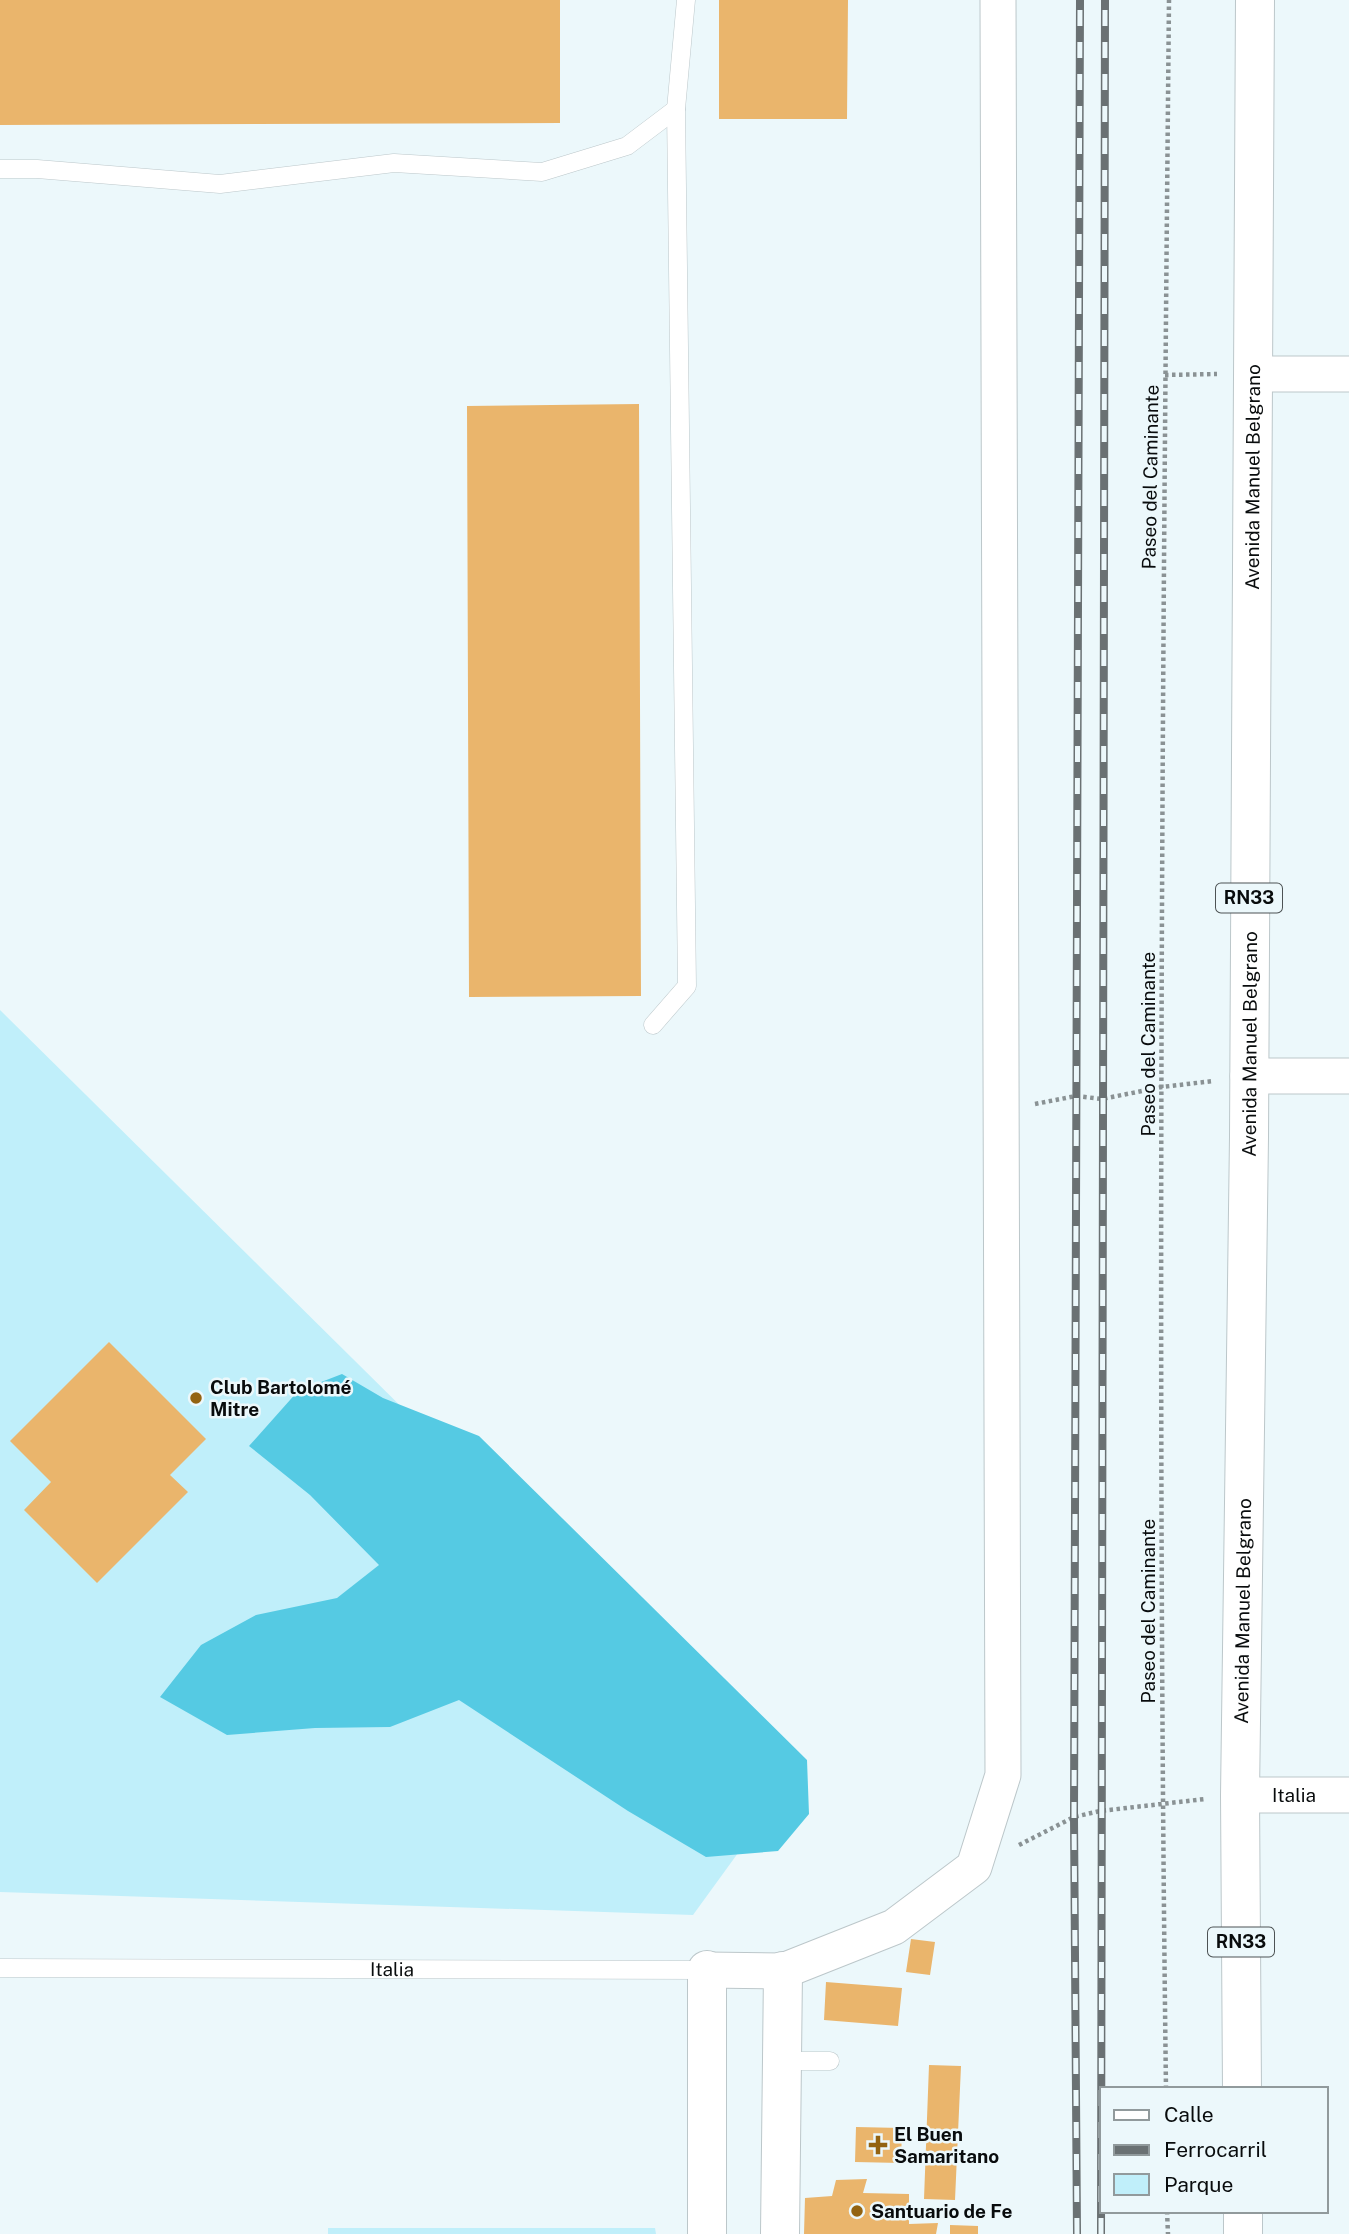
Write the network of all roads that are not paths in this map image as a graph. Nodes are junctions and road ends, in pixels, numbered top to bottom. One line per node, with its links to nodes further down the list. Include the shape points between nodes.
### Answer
1 (686, 0): 4 (lane)
2 (998, 0): 15 (street, via 1003,1775 974,1867 894,1927)
3 (1255, 0): 6 (main road, Avenida Manuel Belgrano / RN33)
4 (676, 109): 5 (lane, via 627,146 542,172 394,163 220,184); 8 (lane, via 687,986)
5 (0, 169)
6 (1253, 374): 7 (street); 9 (main road, Avenida Manuel Belgrano / RN33)
7 (1349, 374)
8 (653, 1025)
9 (1248, 1076): 10 (street); 11 (main road, Avenida Manuel Belgrano / RN33)
10 (1349, 1076)
11 (1240, 1795): 12 (street, Italia); 18 (main road, Avenida Manuel Belgrano / RN33)
12 (1349, 1795)
13 (0, 1968): 14 (lane, Italia)
14 (707, 1970): 15 (street, Italia); 20 (main road)
15 (783, 1971): 16 (main road)
16 (782, 2061): 17 (lane); 21 (main road)
17 (830, 2061)
18 (1242, 2087)
19 (1243, 2213): 22 (main road)
20 (706, 2234)
21 (780, 2234)
22 (1243, 2234)

